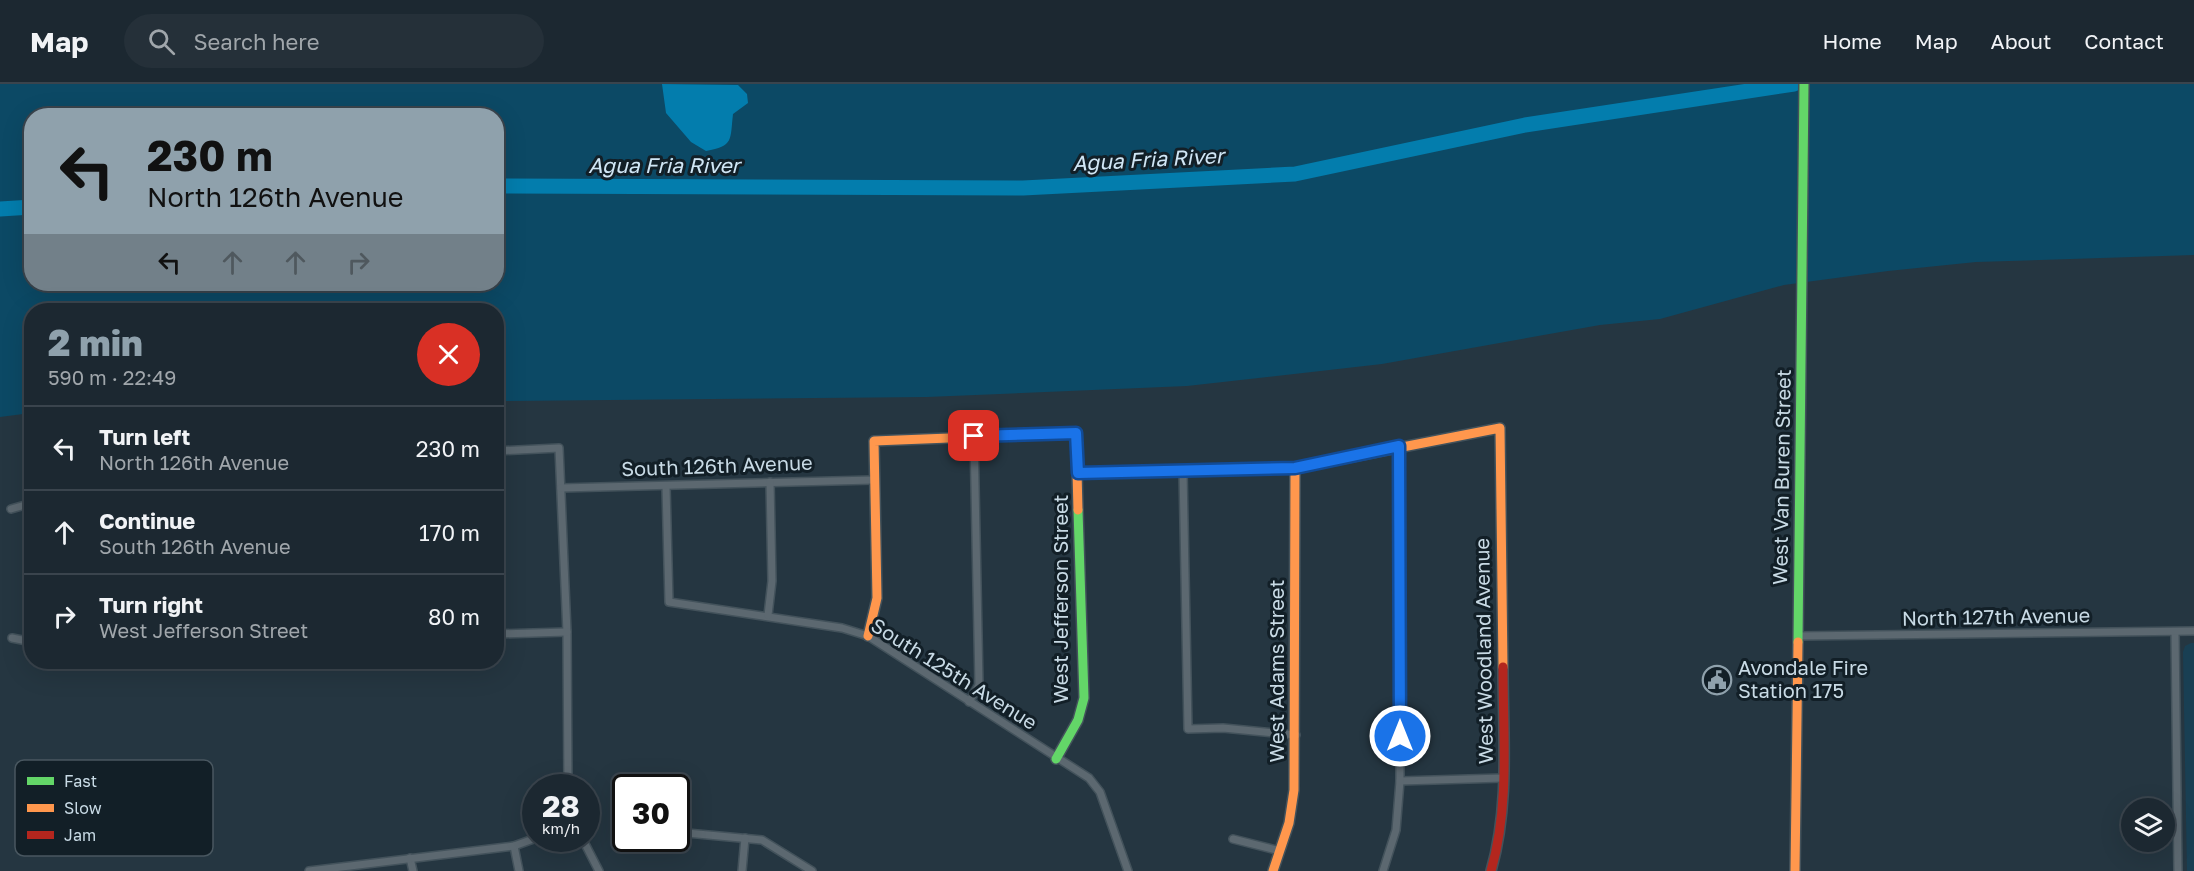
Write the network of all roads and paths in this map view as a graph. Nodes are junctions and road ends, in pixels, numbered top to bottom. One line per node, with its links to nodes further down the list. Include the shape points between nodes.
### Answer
1 (1804, 84): 20 (street, West Van Buren Street)
2 (974, 436): 7 (street, West Jefferson Street, via 1076,433); 8 (street, via 874,441); 23 (street, via 979,685)
3 (1399, 446): 5 (street); 27 (street, West Woodland Avenue, via 1500,428); 28 (street)
4 (504, 451): 11 (street, via 560,448)
5 (1295, 468): 6 (street); 24 (street, West Adams Street)
6 (1183, 471): 7 (street); 24 (street, via 1188,729)
7 (1078, 473): 25 (street, West Jefferson Street, via 1084,698 1078,720)
8 (873, 480): 9 (street, South 126th Avenue); 19 (street, via 876,598)
9 (770, 482): 10 (street, South 126th Avenue); 14 (street, via 772,581)
10 (666, 487): 11 (street, South 126th Avenue); 14 (street, South 125th Avenue, via 669,602)
11 (561, 488): 17 (street)
12 (24, 505): 13 (street)
13 (11, 509)
14 (768, 615): 19 (street, South 125th Avenue)
15 (2194, 631): 16 (street, North 127th Avenue)
16 (2175, 632): 20 (street, North 127th Avenue); 48 (street)
17 (567, 633): 18 (street); 26 (street)
18 (504, 634)
19 (868, 636): 23 (street, South 125th Avenue)
20 (1798, 636): 47 (street, West Van Buren Street)
21 (12, 638): 22 (street)
22 (24, 640)
23 (969, 702): 25 (street, South 125th Avenue)
24 (1296, 735): 34 (street, West Adams Street, via 1294,790)
25 (1056, 759): 43 (street, South 125th Avenue, via 1089,778 1100,792)
26 (568, 774)
27 (1503, 778): 28 (street); 46 (street, West Woodland Avenue, via 1504,808)
28 (1400, 781): 45 (street, via 1395,830)
29 (690, 833): 30 (street)
30 (745, 838): 41 (street); 42 (street, via 762,840)
31 (1233, 839): 34 (street)
32 (522, 843): 33 (street)
33 (513, 846): 36 (street); 39 (street)
34 (1280, 851): 44 (street, West Adams Street)
35 (589, 852): 40 (street)
36 (410, 858): 37 (street); 38 (street)
37 (309, 871)
38 (413, 871)
39 (519, 871)
40 (599, 871)
41 (742, 871)
42 (812, 871)
43 (1128, 871)
44 (1273, 871)
45 (1383, 871)
46 (1491, 871)
47 (1795, 871)
48 (2178, 871)

